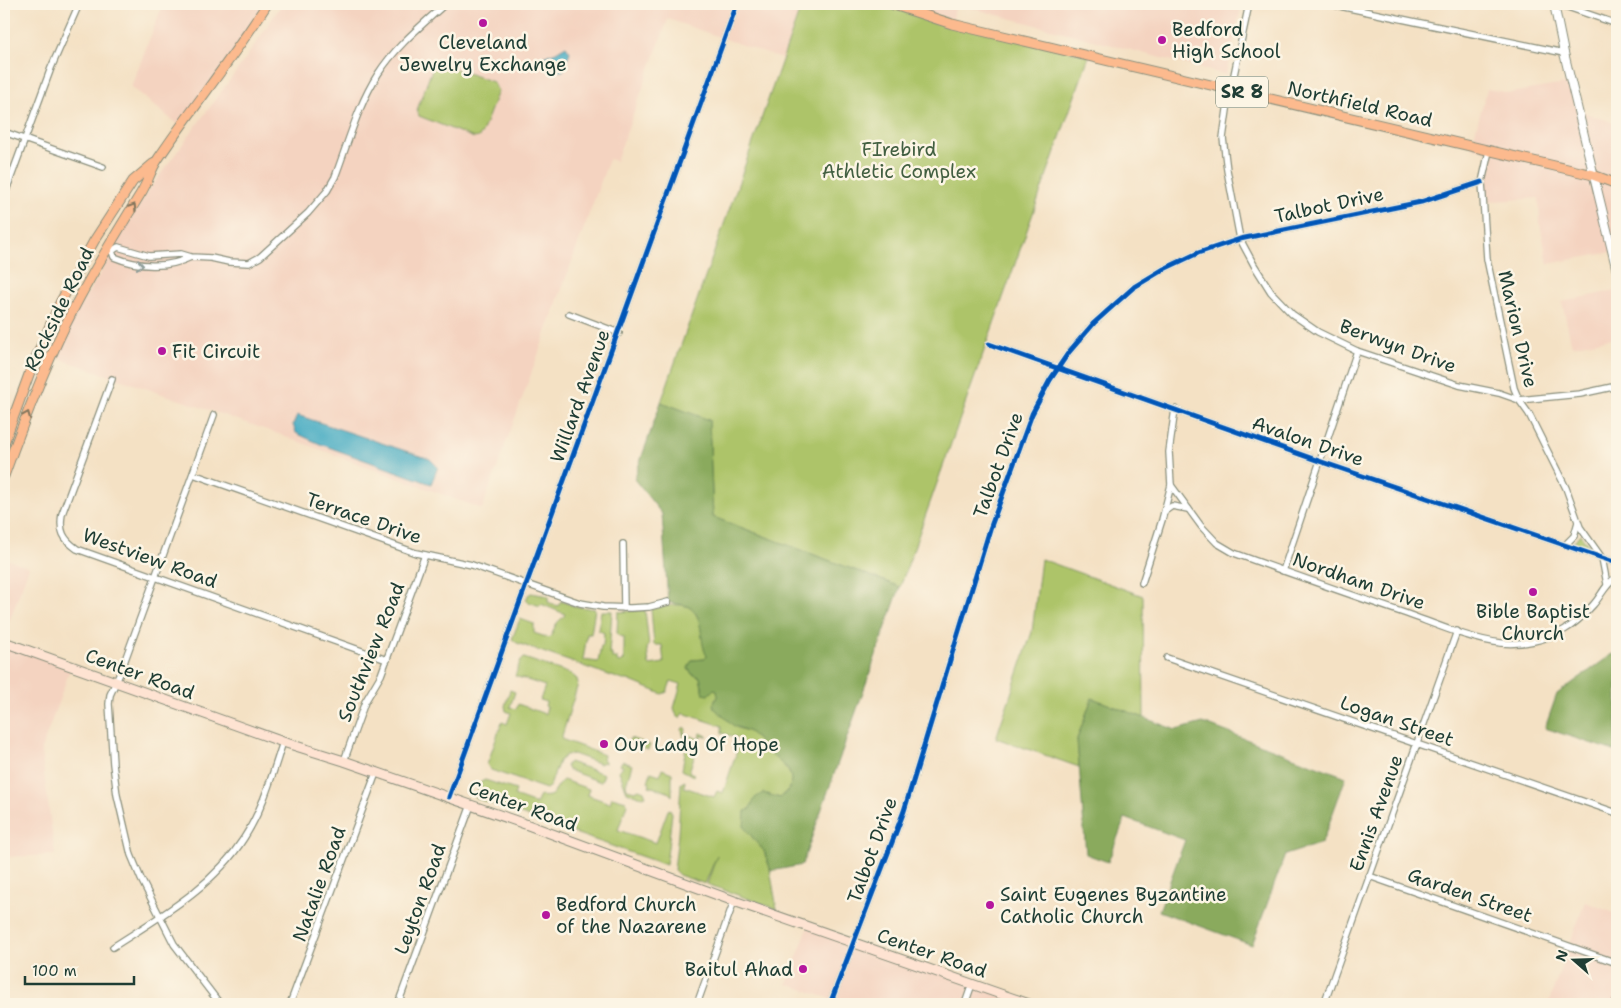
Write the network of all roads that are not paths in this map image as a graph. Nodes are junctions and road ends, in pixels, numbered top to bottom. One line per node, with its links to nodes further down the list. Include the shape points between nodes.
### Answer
1 (78, 4): 14 (street)
2 (267, 4): 16 (main road, Rockside Road)
3 (445, 4): 25 (street, via 407,38 379,72 366,96 335,177 308,213 260,257 249,263)
4 (737, 4): 28 (street, Willard Avenue)
5 (891, 4): 12 (main road, Northfield Road / SR 8, via 952,24)
6 (1250, 4): 12 (street, Berwyn Drive)
7 (1330, 4): 11 (street)
8 (1554, 4): 11 (street)
9 (1559, 4): 10 (street)
10 (1617, 24)
11 (1564, 53): 18 (street)
12 (1231, 89): 15 (main road, Northfield Road / SR 8); 22 (street, Berwyn Drive, via 1223,138)
13 (4, 132): 14 (street)
14 (25, 139): 17 (street); 21 (street)
15 (1489, 151): 18 (main road, Northfield Road / SR 8); 19 (street, Marion Drive)
16 (156, 161): 23 (main road, Rockside Road, via 132,181); 24 (main road, Rockside Road, one-way to 16, via 146,186)
17 (103, 167)
18 (1593, 175): 20 (main road, Northfield Road / SR 8); 26 (street)
19 (1482, 182): 22 (street, Talbot Drive, via 1421,202); 34 (street, Marion Drive, via 1487,259)
20 (1617, 184)
21 (4, 196)
22 (1240, 239): 30 (street, Berwyn Drive, via 1271,292 1292,314 1318,332); 31 (street, Talbot Drive, via 1198,253 1134,287 1081,336)
23 (94, 241): 24 (street); 37 (main road, Rockside Road, via 56,311)
24 (110, 250): 25 (street, via 118,247 149,256 181,254); 25 (street, one-way to 25, via 114,257 143,266 171,264); 40 (main road, Rockside Road, one-way to 24, via 54,350 74,308)
25 (191, 257)
26 (1617, 271)
27 (569, 314): 28 (street)
28 (619, 333): 55 (street, Willard Avenue)
29 (989, 344): 31 (street, Avalon Drive)
30 (1358, 351): 34 (street, Berwyn Drive, via 1459,385); 38 (street)
31 (1057, 369): 35 (street, Avalon Drive); 73 (street, Talbot Drive, via 1032,414 990,529 904,811)
32 (112, 379): 52 (street, Westview Road, via 62,514 62,535 77,550)
33 (1617, 386): 34 (street, Berwyn Drive, via 1580,394)
34 (1519, 400): 44 (street, Marion Drive, via 1566,488)
35 (1174, 410): 38 (street, Avalon Drive); 41 (street, via 1169,452)
36 (214, 415): 39 (street)
37 (4, 443)
38 (1319, 461): 46 (street, Avalon Drive); 50 (street)
39 (193, 474): 47 (street, Terrace Drive); 52 (street)
40 (4, 476)
41 (1171, 485): 42 (street, Nordham Drive); 43 (street)
42 (1188, 509): 43 (street, via 1172,506); 50 (street, Nordham Drive, via 1217,543 1234,553)
43 (1164, 511): 53 (street)
44 (1578, 521): 46 (street, via 1574,536); 48 (street, Marion Drive)
45 (623, 544): 57 (street)
46 (1565, 546): 48 (street, Avalon Drive)
47 (425, 555): 55 (street, Terrace Drive, via 472,565); 61 (street, Southview Road)
48 (1602, 558): 49 (street, Avalon Drive); 54 (street, Marion Drive)
49 (1617, 563)
50 (1283, 571): 58 (street, Nordham Drive)
51 (1617, 577): 54 (street, Nordham Drive)
52 (155, 578): 61 (street, Westview Road); 62 (street)
53 (1142, 583)
54 (1607, 584): 58 (street, Nordham Drive, via 1594,605 1580,618 1564,630 1536,640 1502,643)
55 (527, 585): 57 (street, Terrace Drive, via 580,603); 67 (street, Willard Avenue)
56 (668, 602): 57 (street, Terrace Drive)
57 (624, 608)
58 (1457, 631): 64 (street, Ennis Avenue)
59 (4, 642): 62 (main road, Center Road)
60 (1167, 658): 64 (street, Logan Street)
61 (387, 660): 65 (street, Southview Road, via 365,702)
62 (115, 682): 63 (main road, Center Road); 72 (street, via 109,699 109,720 117,795 132,855)
63 (283, 742): 65 (main road, Center Road); 72 (street, via 262,804 245,837 195,892)
64 (1417, 744): 69 (street, Logan Street); 70 (street, Ennis Avenue)
65 (344, 761): 66 (main road, Center Road)
66 (376, 774): 67 (main road, Center Road); 78 (street, Natalie Road)
67 (449, 797): 68 (main road, Center Road)
68 (471, 805): 71 (main road, Center Road); 79 (street, Leyton Road)
69 (1617, 813)
70 (1369, 876): 75 (street, Garden Street); 84 (street, Ennis Avenue)
71 (734, 901): 73 (main road, Center Road); 80 (street)
72 (160, 916): 74 (street); 77 (street, via 174,944)
73 (853, 943): 76 (main road, Center Road); 81 (street, Talbot Drive)
74 (113, 947)
75 (1617, 963)
76 (972, 984): 82 (street); 83 (main road, Center Road)
77 (220, 1004)
78 (290, 1004)
79 (398, 1004)
80 (697, 1004)
81 (830, 1004)
82 (965, 1004)
83 (1030, 1004)
84 (1324, 1004)

